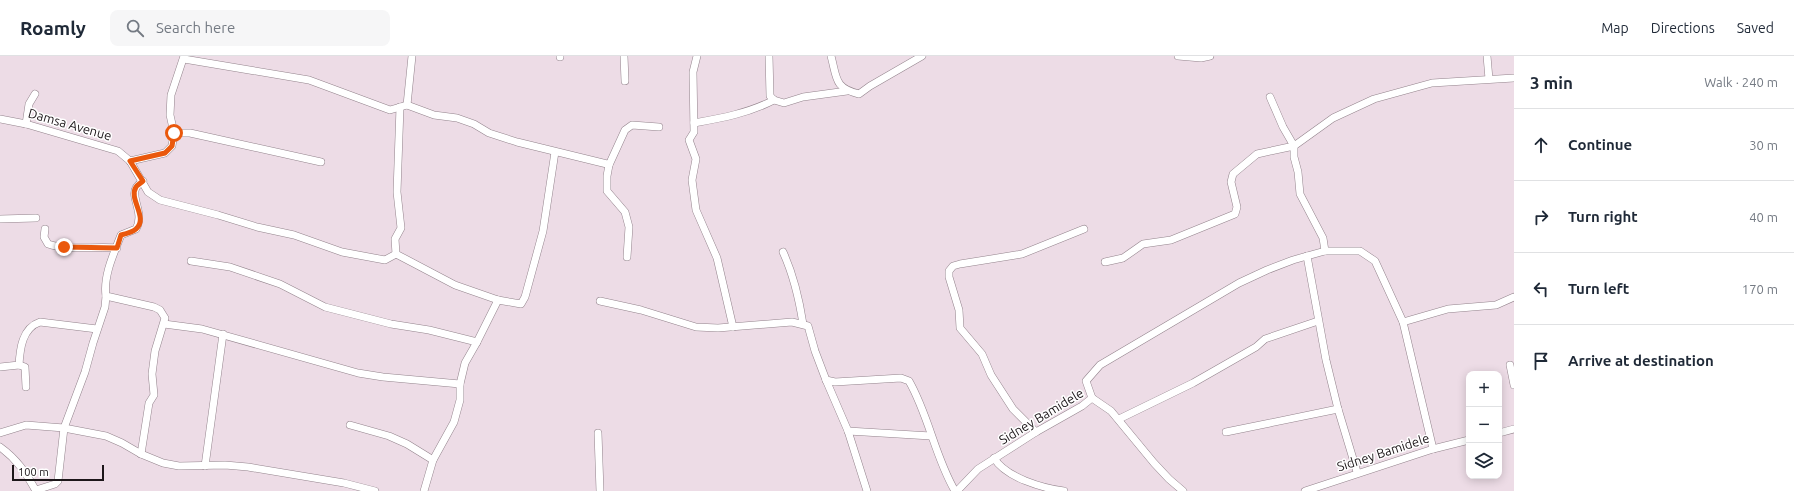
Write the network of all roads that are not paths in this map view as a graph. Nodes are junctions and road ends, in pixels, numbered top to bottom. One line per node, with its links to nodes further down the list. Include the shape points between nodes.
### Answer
1 (412, 56): 18 (street)
2 (624, 56): 13 (street)
3 (697, 56): 20 (street, via 693,72)
4 (769, 56): 17 (street, via 770,96)
5 (831, 56): 14 (street, via 839,85)
6 (922, 56): 14 (street, via 858,94)
7 (1178, 56): 8 (street)
8 (1210, 56)
9 (1487, 56): 12 (street)
10 (184, 57): 18 (street, via 309,80 390,110); 23 (street, via 171,95 170,115)
11 (1514, 78): 12 (street)
12 (1489, 79): 24 (street, via 1432,83 1374,100 1333,118)
13 (626, 81)
14 (847, 91): 17 (street, via 803,97 784,103)
15 (35, 94): 21 (street, via 29,104)
16 (1270, 97): 24 (street)
17 (774, 100): 20 (street, via 757,109)
18 (403, 106): 25 (street, via 434,115 457,118 489,133); 37 (street, via 397,192 401,228 395,239)
19 (0, 119): 21 (street, Damsa Avenue)
20 (694, 123): 50 (street, via 694,132 689,140 696,159 692,180 696,210 717,258)
21 (26, 124): 26 (street, Damsa Avenue, via 118,151)
22 (659, 127): 28 (street, via 632,125 625,130)
23 (174, 133): 26 (street, via 172,146 165,153); 27 (street, via 190,133)
24 (1294, 146): 36 (street, via 1300,194 1323,238); 41 (street, via 1257,154 1233,174 1231,182 1237,207 1235,214 1182,237 1143,244 1123,258)
25 (556, 152): 28 (street); 44 (street, via 543,231 525,297 521,304)
26 (130, 161): 29 (street)
27 (321, 162)
28 (609, 164): 39 (street, via 607,191 625,212 630,227)
29 (143, 181): 34 (street, via 134,193 140,223 136,229 121,235); 37 (street, via 148,192 160,200 294,235 342,252 385,260)
30 (36, 218): 31 (street)
31 (0, 219)
32 (46, 229): 34 (street, via 44,237 50,245)
33 (1084, 229): 70 (street, via 1022,254 960,264 953,266 949,271 959,310 960,328 979,350 1012,409)
34 (117, 248): 42 (street, via 107,278)
35 (783, 252): 49 (street, via 794,278)
36 (1325, 252): 38 (street); 47 (street, via 1360,251 1376,261)
37 (396, 254): 44 (street, via 455,285)
38 (1307, 256): 46 (street); 63 (street, via 1239,283 1108,359 1086,381)
39 (627, 257)
40 (191, 260): 53 (street, via 230,267 280,284 325,306 392,324)
41 (1104, 262)
42 (106, 296): 48 (street, via 160,310 165,318); 51 (street)
43 (1514, 298): 47 (street, via 1496,304 1448,309)
44 (498, 300): 53 (street)
45 (600, 301): 50 (street, via 691,326)
46 (1318, 321): 64 (street); 65 (street, via 1265,339 1256,348 1193,383)
47 (1403, 322): 78 (street)
48 (164, 324): 52 (street); 79 (street, via 155,351 152,374 154,395 149,403)
49 (803, 324): 50 (street, via 792,322); 57 (street, via 808,326)
50 (733, 327)
51 (97, 329): 54 (street, via 40,322 32,325 20,349); 67 (street, via 85,372)
52 (223, 334): 59 (street, via 358,373); 82 (street)
53 (477, 342): 59 (street, via 465,363)
54 (19, 365): 56 (street); 61 (street, via 25,367)
55 (1510, 365): 60 (street)
56 (0, 366)
57 (826, 380): 58 (street); 62 (street)
58 (835, 382): 62 (street); 75 (street, via 904,378 913,388)
59 (460, 384): 81 (street, via 460,400 454,422)
60 (1514, 385)
61 (26, 387)
62 (829, 389): 69 (street)
63 (1092, 398): 65 (street, Sidney Bamidele); 70 (street, Sidney Bamidele)
64 (1338, 409): 71 (street); 83 (street)
65 (1120, 419): 91 (street, Sidney Bamidele, via 1168,479)
66 (350, 425): 81 (street, via 389,436)
67 (64, 428): 73 (street, via 26,425); 79 (street, via 106,436); 84 (street, via 58,481)
68 (1514, 429): 72 (street)
69 (848, 431): 75 (street); 88 (street)
70 (1036, 432): 80 (street, Sidney Bamidele)
71 (1226, 432)
72 (1502, 432)
73 (0, 433)
74 (598, 433): 87 (street)
75 (931, 436): 89 (street, via 940,462)
76 (1466, 441): 78 (street, Sidney Bamidele)
77 (0, 446): 84 (street, via 14,457)
78 (1433, 449): 83 (street, Sidney Bamidele)
79 (140, 454): 82 (street, via 179,466)
80 (994, 458): 89 (street, Sidney Bamidele); 90 (street, via 1001,468 1020,478 1041,487)
81 (433, 460): 86 (street)
82 (205, 466): 85 (street, via 248,467 344,483)
83 (1357, 472): 92 (street, Sidney Bamidele)
84 (36, 491)
85 (375, 491)
86 (424, 491)
87 (600, 491)
88 (867, 491)
89 (956, 491)
90 (1064, 491)
91 (1183, 491)
92 (1304, 491)

